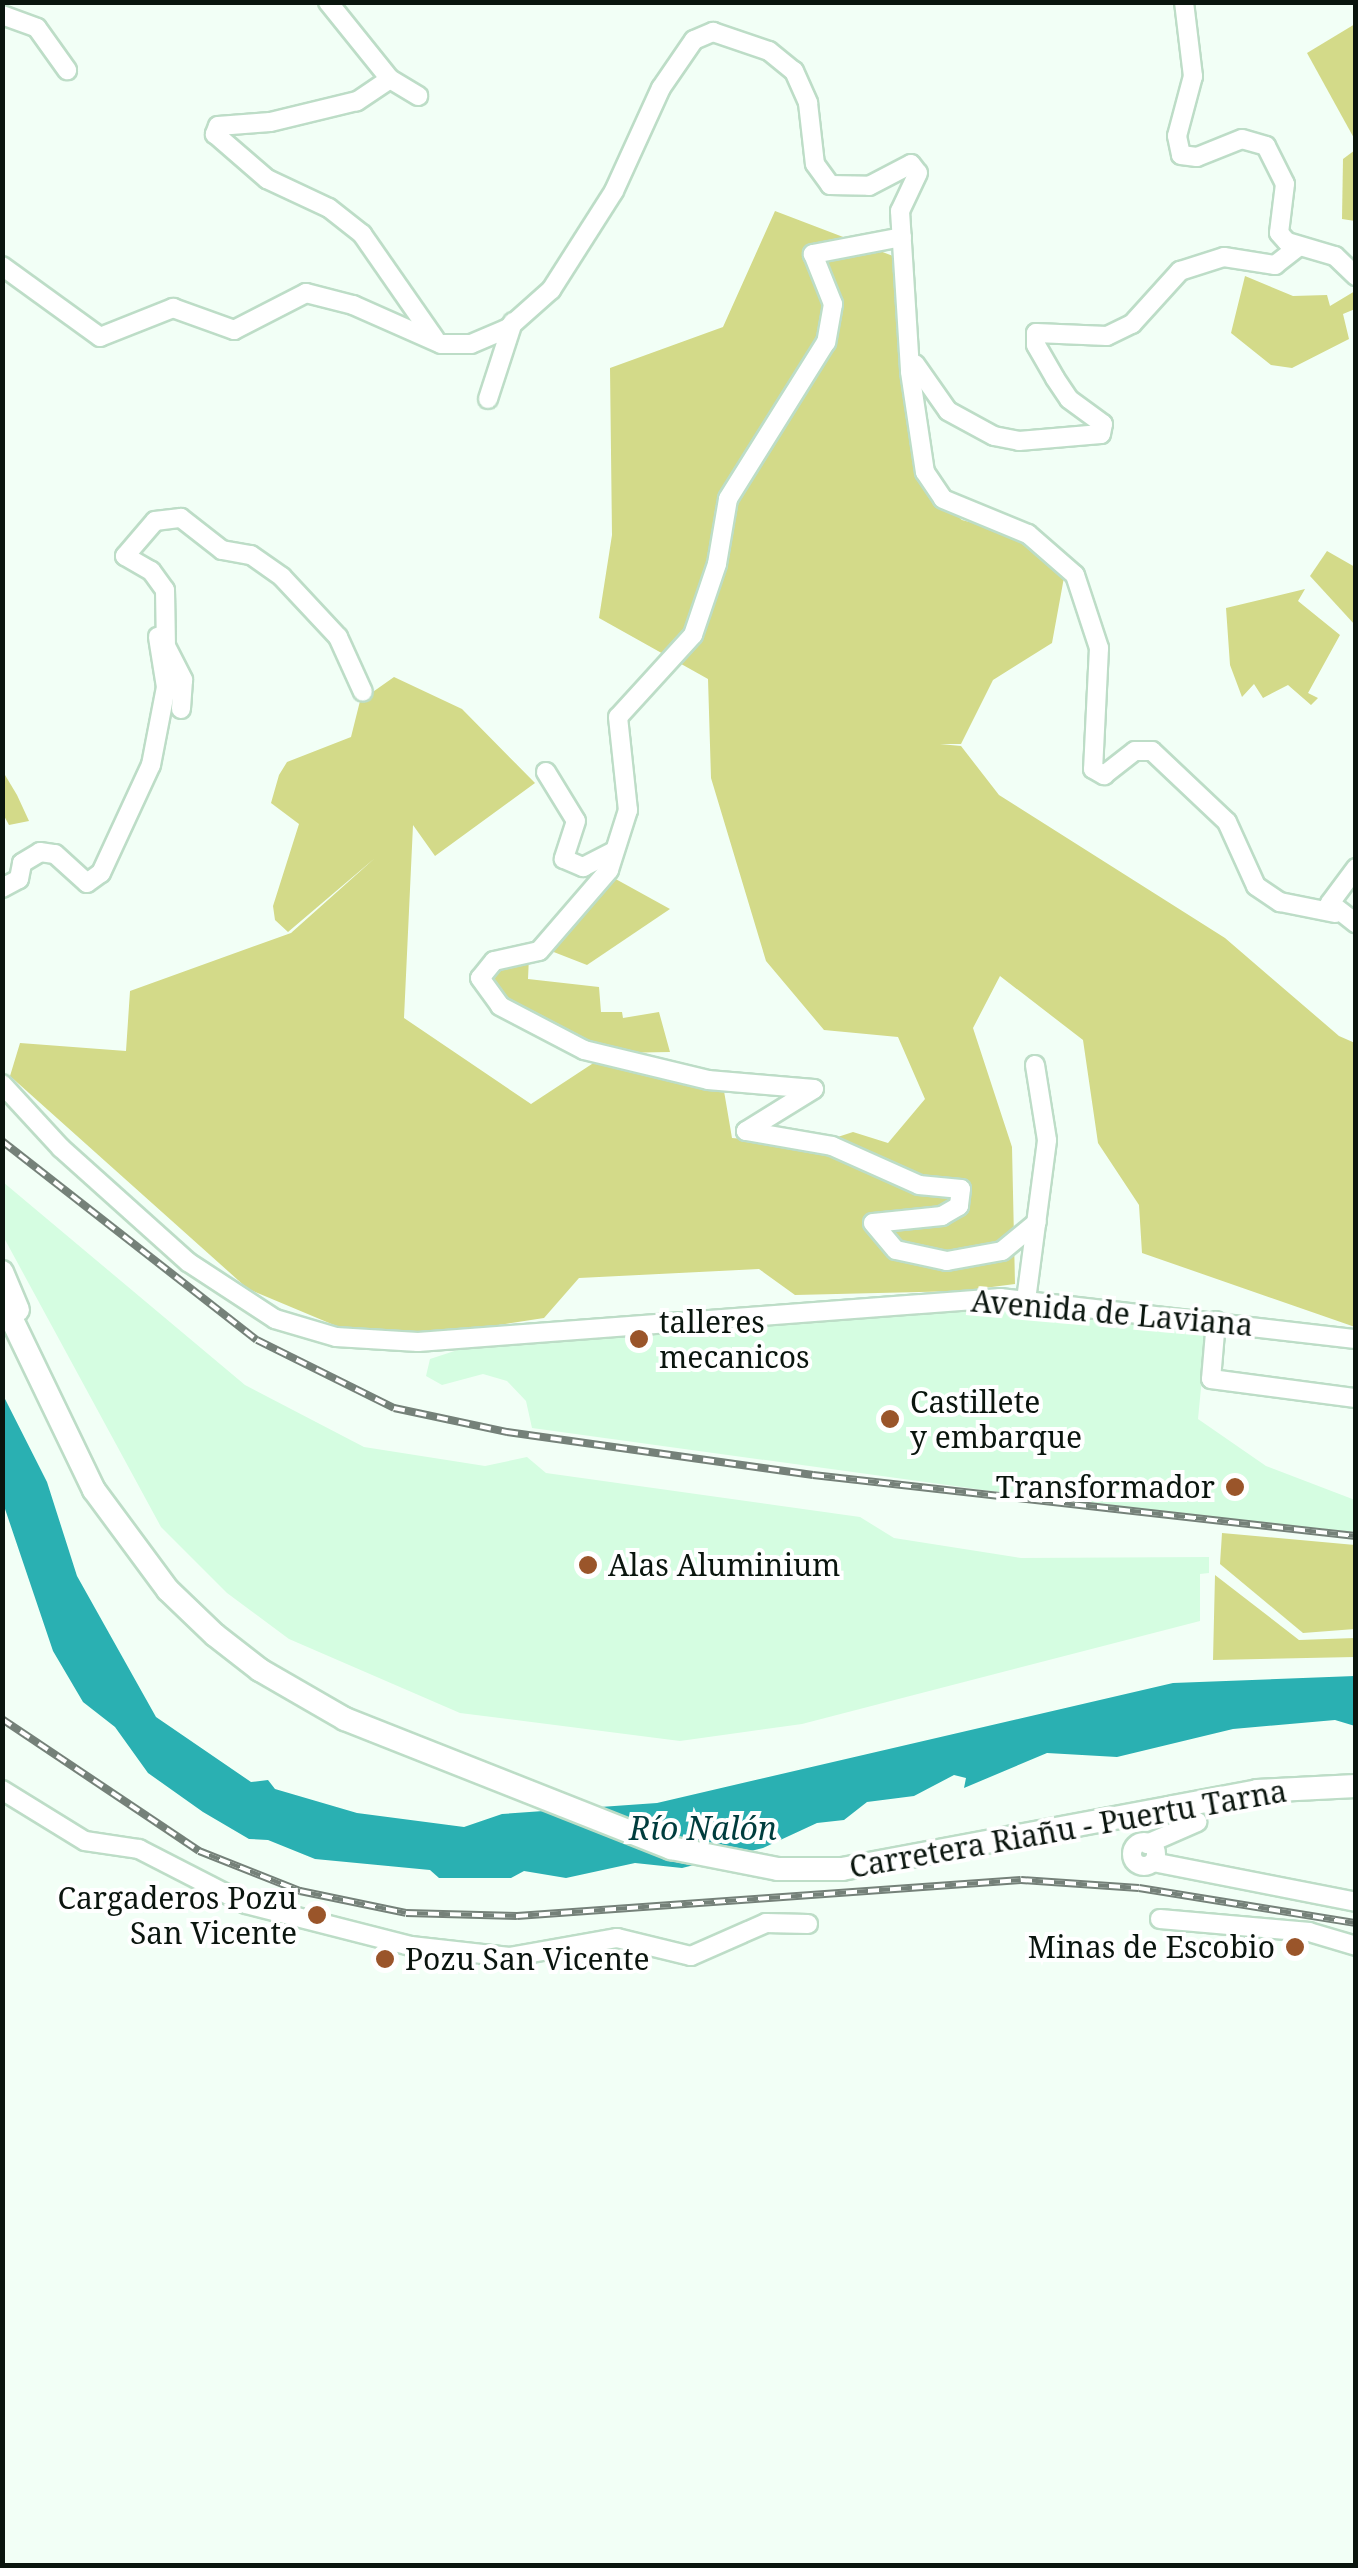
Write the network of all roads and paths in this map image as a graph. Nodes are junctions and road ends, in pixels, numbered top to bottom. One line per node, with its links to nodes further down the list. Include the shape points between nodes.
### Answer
1 (328, 2): 5 (street)
2 (1184, 2): 8 (street, via 1192,76 1176,146 1189,159 1242,138 1266,146 1284,184 1279,234)
3 (2, 15): 4 (street, via 37,28)
4 (68, 70)
5 (390, 80): 6 (street); 13 (street, via 357,101 270,122 218,126 215,134 267,178 312,198 362,234)
6 (418, 96)
7 (902, 237): 11 (street, via 900,211 915,168 898,166 856,189 830,185 815,164 808,103 794,71 769,52 713,32 694,40 673,66 614,191 551,290); 12 (street); 19 (street, via 812,254 833,304 826,342 728,499 696,631 618,718 628,810)
8 (1298, 246): 10 (street, via 1335,256); 12 (street, via 1275,266 1224,256 1180,272 1135,321 1106,336 1036,332 1036,346 1054,378 1069,399 1103,424 1101,434 1019,440 977,428 930,392)
9 (2, 266): 13 (street, via 100,337 173,308 234,330 306,292)
10 (1356, 276)
11 (513, 322): 13 (street, via 471,344); 14 (street)
12 (908, 338): 22 (street, via 923,465 938,495 1039,541 1064,559 1080,584 1099,648 1093,770 1104,775 1135,751 1152,751 1227,822 1256,886 1280,902)
13 (435, 340)
14 (488, 399)
15 (161, 641): 16 (street, via 166,590 151,570 126,556 154,520 181,518 222,550 251,554 282,577 338,637); 17 (street, via 183,680); 21 (street, via 166,687 151,765 101,873 87,884 55,854 40,852)
16 (363, 692)
17 (182, 709)
18 (546, 772): 19 (street, via 576,821 564,859 583,866)
19 (614, 851): 26 (street, via 597,891 539,951 485,967 480,978 500,1006 584,1050 743,1086 808,1085 811,1094 748,1127 749,1135 796,1136 919,1185 961,1189 959,1206 942,1216 873,1222 896,1250 947,1261 1002,1251)
20 (1356, 868): 22 (street, via 1332,892)
21 (2, 888)
22 (1336, 913): 23 (street)
23 (1356, 922)
24 (1035, 1065): 26 (street, via 1046,1140)
25 (2, 1084): 29 (street, Avenida de Laviana, via 60,1148 188,1262 275,1319 313,1332 418,1342 942,1300)
26 (1037, 1222): 29 (street)
27 (2, 1272): 34 (main road)
28 (2, 1299): 34 (main road, Carretera Riañu - Puertu Tarna)
29 (1026, 1300): 30 (street, Avenida de Laviana)
30 (1216, 1321): 32 (street, Avenida de Laviana); 33 (street, via 1211,1379)
31 (2, 1329): 35 (main road)
32 (1356, 1339)
33 (1356, 1398)
34 (50, 1403): 35 (main road, Carretera Riañu - Puertu Tarna)
35 (72, 1451): 36 (main road, Carretera Riañu - Puertu Tarna, via 168,1590 260,1670 345,1719 671,1848 806,1870 886,1864 1257,1791)
36 (1356, 1786)
37 (2, 1790): 41 (street, via 85,1841 139,1849 246,1904 411,1946 508,1957 617,1938 684,1956 711,1952 766,1923)
38 (1197, 1822): 39 (street, via 1154,1849)
39 (1356, 1902)
40 (1160, 1919): 42 (street, via 1309,1932)
41 (808, 1924)
42 (1356, 1946)

